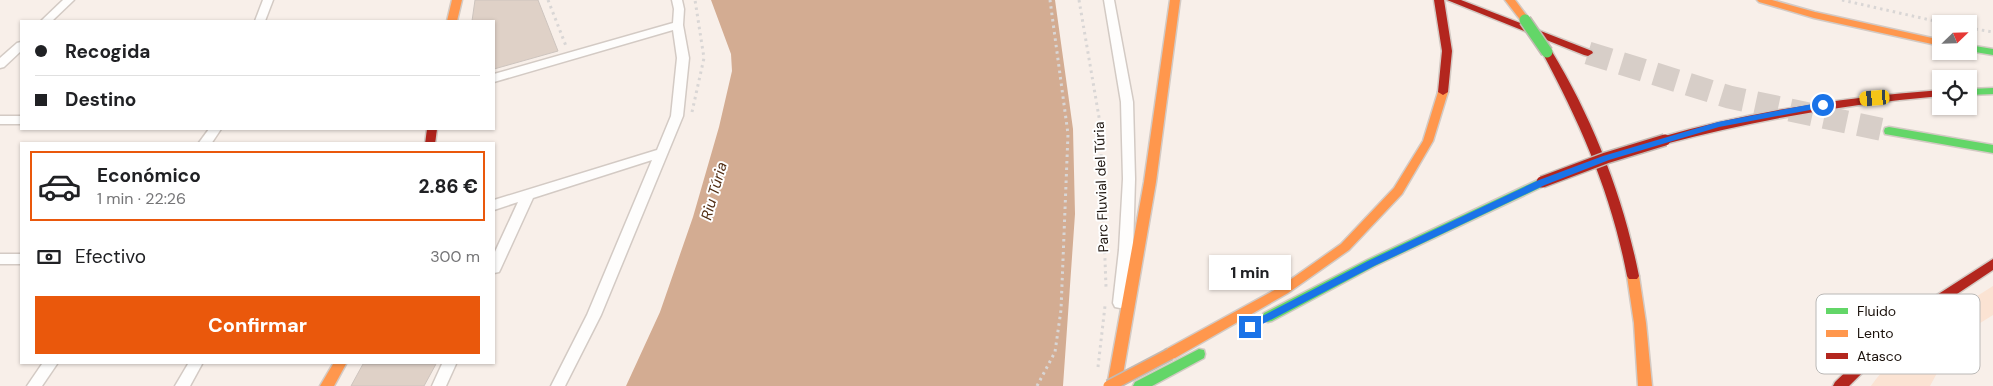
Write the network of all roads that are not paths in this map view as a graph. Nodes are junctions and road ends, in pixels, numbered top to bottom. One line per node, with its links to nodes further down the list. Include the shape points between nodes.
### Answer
1 (69, 0): 11 (street)
2 (268, 0): 12 (street)
3 (457, 0): 13 (main road)
4 (677, 0): 14 (street)
5 (1109, 0): 51 (street, via 1128,102 1129,179 1126,250)
6 (1175, 0): 51 (main road, via 1150,182)
7 (1452, 0): 19 (main road)
8 (1510, 0): 53 (main road, bridge, via 1547,52 1593,142 1613,194 1632,265)
9 (1762, 0): 15 (main road)
10 (1441, 4): 51 (main road, bridge, via 1447,51 1443,96 1428,142 1398,191 1345,247 1284,290)
11 (47, 20)
12 (260, 20)
13 (452, 20)
14 (678, 25): 21 (street); 31 (street, via 683,58 677,116)
15 (1932, 41)
16 (20, 45): 20 (street)
17 (1978, 50): 18 (main road)
18 (1993, 52)
19 (1588, 53)
20 (0, 64)
21 (495, 78)
22 (1993, 91): 23 (main road)
23 (1977, 92)
24 (1932, 94): 39 (main road, bridge, via 1858,99 1770,114 1606,158 1542,182)
25 (0, 120): 26 (street)
26 (20, 120)
27 (214, 130): 29 (street)
28 (1889, 132): 30 (main road)
29 (205, 142)
30 (1993, 149)
31 (662, 153): 32 (street); 50 (street, via 594,315)
32 (528, 194): 33 (street); 37 (street)
33 (495, 205)
34 (0, 259): 35 (street)
35 (20, 259)
36 (1993, 264): 38 (main road)
37 (495, 266)
38 (1947, 294)
39 (1258, 322)
40 (1208, 349): 52 (main road)
41 (50, 364): 46 (street)
42 (195, 364): 47 (street)
43 (340, 364): 48 (main road)
44 (449, 364): 49 (street)
45 (1852, 374): 54 (main road)
46 (34, 386)
47 (182, 386)
48 (327, 386)
49 (439, 386)
50 (558, 386)
51 (1111, 386)
52 (1140, 386)
53 (1645, 386)
54 (1840, 386)

